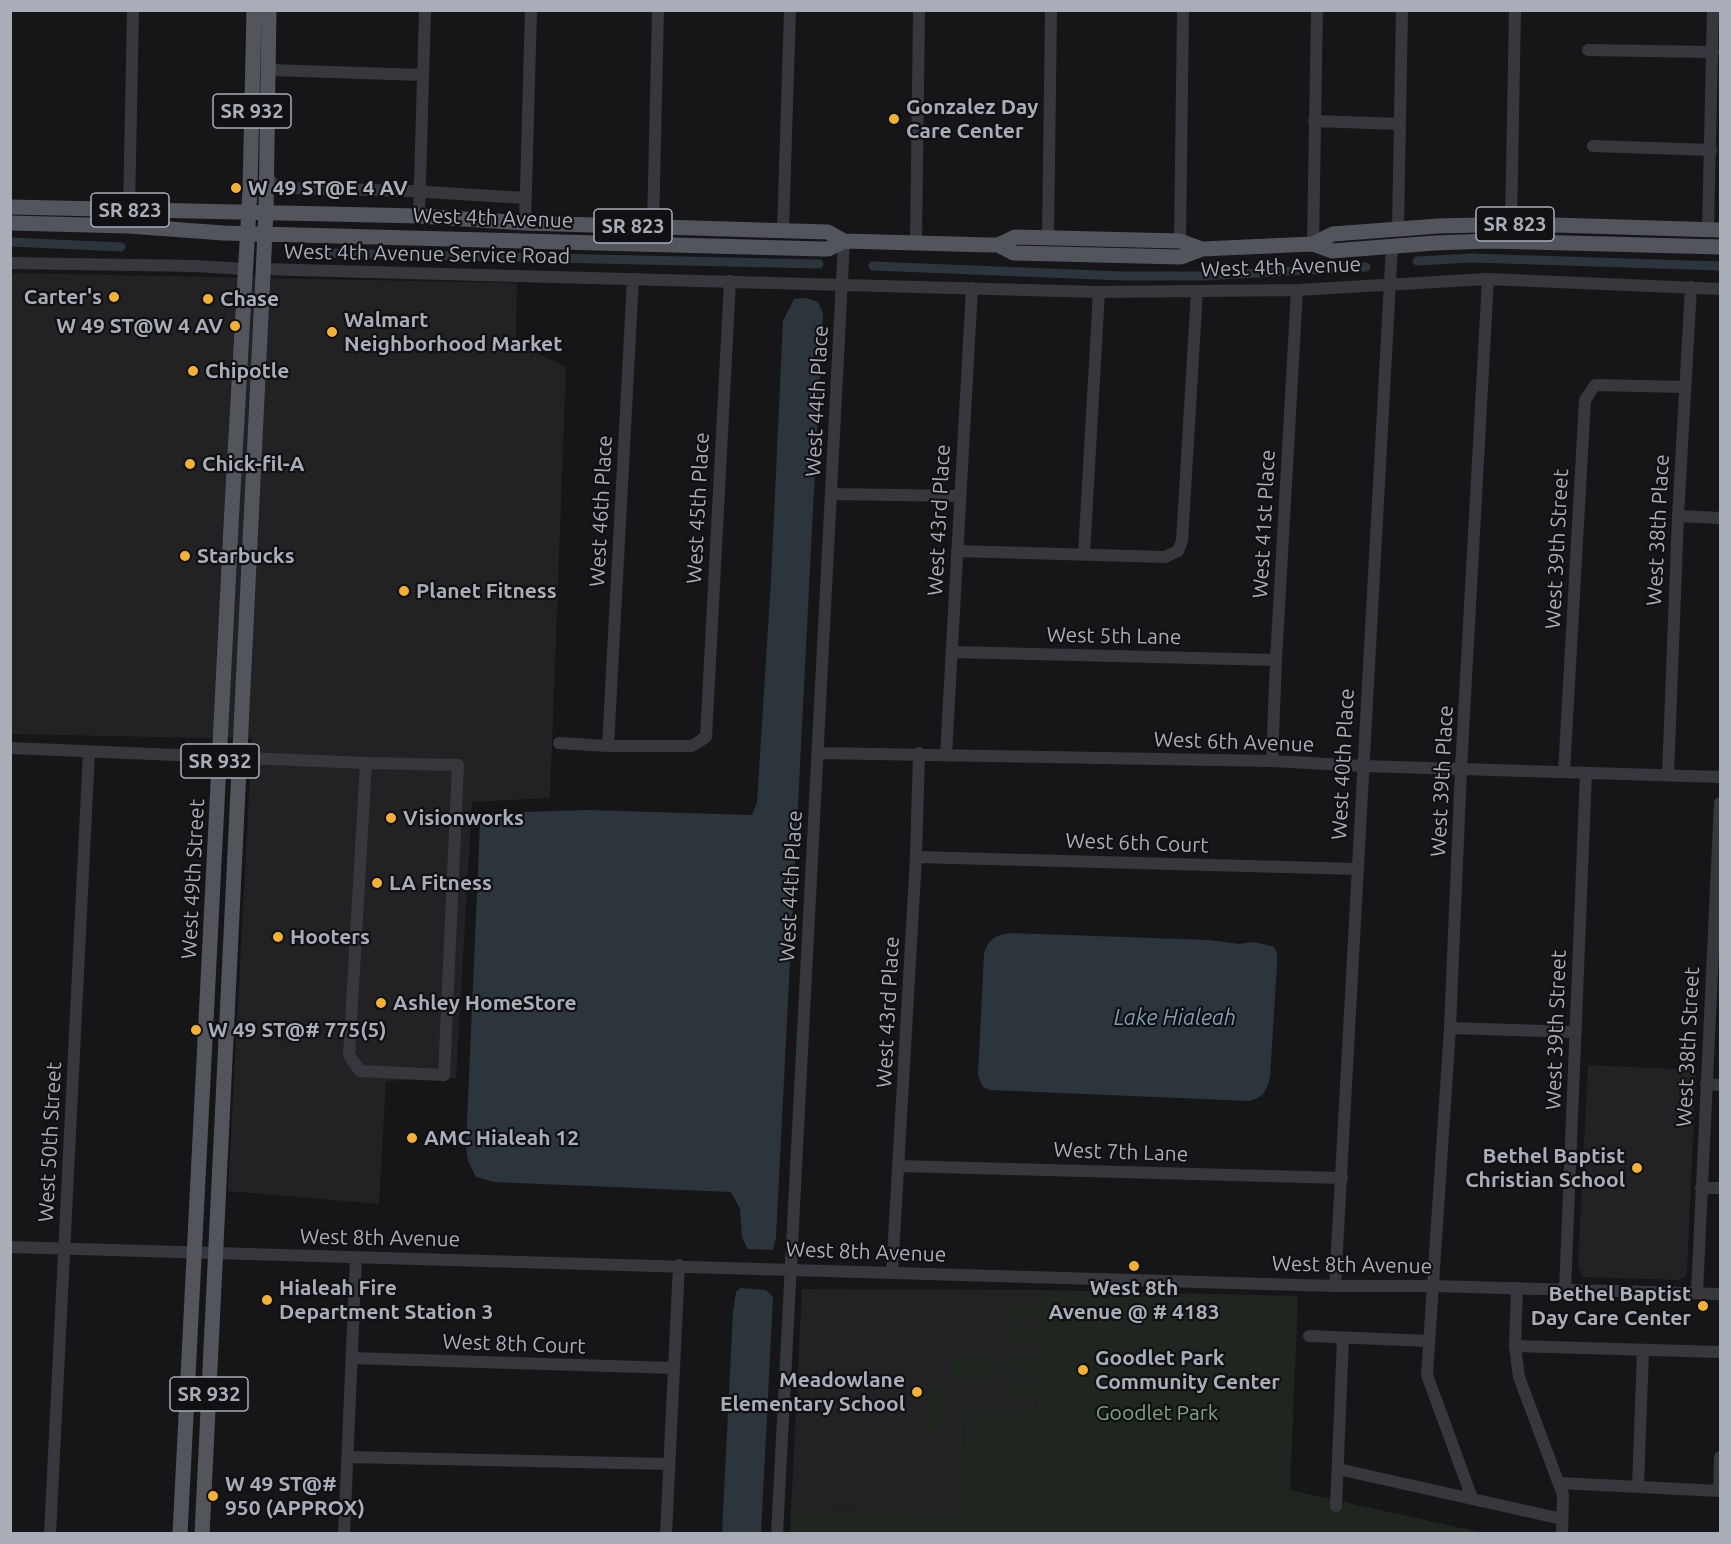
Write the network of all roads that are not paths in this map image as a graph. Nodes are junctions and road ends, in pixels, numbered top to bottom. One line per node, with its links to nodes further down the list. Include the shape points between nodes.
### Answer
1 (133, 10): 27 (street)
2 (254, 10): 28 (main road, West 49th Street / SR 932)
3 (269, 10): 17 (main road, West 49th Street / SR 932)
4 (425, 10): 18 (street)
5 (531, 10): 25 (street)
6 (658, 10): 34 (street)
7 (790, 10): 37 (street)
8 (919, 10): 45 (street)
9 (1052, 10): 40 (street)
10 (1183, 10): 43 (street)
11 (1317, 10): 19 (street)
12 (1402, 10): 20 (street)
13 (1515, 10): 33 (street)
14 (1713, 10): 16 (street)
15 (1588, 50): 16 (street)
16 (1713, 52): 22 (street)
17 (269, 70): 18 (street); 23 (main road, West 49th Street / SR 932)
18 (423, 75): 24 (street)
19 (1314, 122): 20 (street); 46 (street)
20 (1400, 124): 35 (street)
21 (1593, 146): 22 (street)
22 (1711, 150): 36 (street)
23 (267, 178): 24 (street, via 290,188); 29 (main road, West 49th Street / SR 932)
24 (420, 192): 25 (street); 30 (street)
25 (525, 198): 32 (street)
26 (10, 207): 27 (main road, SR 823)
27 (129, 210): 28 (main road, SR 823)
28 (249, 212): 29 (main road, West 4th Avenue / SR 823); 38 (main road, West 49th Street / SR 932)
29 (266, 212): 30 (main road, West 4th Avenue / SR 823); 39 (main road, West 49th Street / SR 932)
30 (419, 216): 32 (main road, West 4th Avenue / SR 823)
31 (10, 223): 38 (main road, SR 823)
32 (525, 223): 34 (main road, West 4th Avenue / SR 823); 41 (main road, via 514,236)
33 (1511, 224): 35 (main road, West 4th Avenue / SR 823); 36 (main road, West 4th Avenue / SR 823)
34 (652, 227): 37 (main road, West 4th Avenue / SR 823); 44 (main road, via 644,239)
35 (1398, 228): 46 (main road, West 4th Avenue / SR 823, via 1330,234)
36 (1714, 230): 49 (main road)
37 (783, 231): 42 (main road, West 4th Avenue / SR 823, via 828,232)
38 (247, 233): 39 (main road, West 4th Avenue / SR 823); 53 (main road, West 49th Street / SR 932)
39 (264, 233): 41 (main road, West 4th Avenue / SR 823); 54 (main road, West 49th Street / SR 932)
40 (1048, 238): 43 (main road, West 4th Avenue / SR 823); 47 (main road, West 4th Avenue / SR 823, via 1015,237)
41 (502, 240): 44 (main road, West 4th Avenue / SR 823)
42 (844, 241): 44 (main road, West 4th Avenue / SR 823, via 828,249); 45 (main road, West 4th Avenue / SR 823); 58 (street, West 44th Place)
43 (1180, 241): 51 (main road, West 4th Avenue / SR 823)
44 (632, 243)
45 (916, 243): 47 (main road, West 4th Avenue / SR 823)
46 (1313, 244): 48 (main road, West 4th Avenue / SR 823, via 1332,251); 51 (main road, West 4th Avenue / SR 823)
47 (998, 245): 51 (main road, West 4th Avenue / SR 823, via 1014,253 1154,257 1181,257)
48 (1392, 246): 49 (main road, West 4th Avenue / SR 823, via 1521,241); 59 (street, West 40th Place)
49 (1693, 246): 50 (main road, West 4th Avenue / SR 823)
50 (1720, 247)
51 (1202, 249)
52 (10, 263): 53 (street)
53 (245, 269): 82 (main road, West 49th Street / SR 932)
54 (262, 269): 55 (street, West 4th Avenue Service Road); 83 (main road, West 49th Street / SR 932)
55 (633, 279): 57 (street, West 4th Avenue Service Road); 76 (street, West 46th Place)
56 (1488, 279): 59 (street, West 4th Avenue); 60 (street, West 4th Avenue); 87 (street, West 39th Place)
57 (730, 281): 58 (street, West 4th Avenue Service Road); 76 (street, West 45th Place, via 706,737 692,746)
58 (842, 284): 61 (street, West 4th Avenue); 67 (street, West 44th Place)
59 (1390, 284): 63 (street, West 4th Avenue); 86 (street, West 40th Place)
60 (1691, 287): 62 (street, West 4th Avenue); 66 (street, West 38th Place)
61 (972, 288): 65 (street, West 4th Avenue); 68 (street, West 43rd Place)
62 (1720, 289)
63 (1297, 290): 64 (street, West 4th Avenue); 74 (street, West 41st Place)
64 (1197, 291): 65 (street, West 4th Avenue); 72 (street, via 1182,541 1178,551 1165,557)
65 (1099, 292): 72 (street)
66 (1685, 387): 69 (street, West 38th Place); 88 (street, West 39th Street, via 1595,385 1585,400)
67 (831, 494): 68 (street); 79 (street, West 44th Place)
68 (960, 496): 71 (street, West 43rd Place)
69 (1678, 516): 70 (street); 90 (street, West 38th Place)
70 (1720, 518)
71 (957, 551): 72 (street); 73 (street, West 43rd Place)
72 (1084, 554)
73 (952, 652): 74 (street, West 5th Lane); 81 (street, West 43rd Place)
74 (1276, 660): 84 (street, West 41st Place)
75 (559, 743): 76 (street)
76 (608, 746)
77 (10, 748): 78 (street)
78 (89, 752): 82 (street); 110 (street, West 50th Street)
79 (818, 753): 80 (street, West 6th Avenue); 115 (street, West 44th Place)
80 (919, 753): 81 (street, West 6th Avenue); 93 (street, West 43rd Place)
81 (946, 755): 84 (street, West 6th Avenue)
82 (220, 758): 83 (street); 96 (main road, West 49th Street / SR 932)
83 (240, 758): 85 (street); 99 (main road, West 49th Street / SR 932)
84 (1272, 761): 86 (street, West 6th Avenue)
85 (366, 764): 85 (street, via 458,765 444,1075 360,1071 349,1054)
86 (1363, 766): 87 (street, West 6th Avenue); 94 (street, West 40th Place)
87 (1461, 769): 88 (street, West 6th Avenue); 100 (street, West 39th Place)
88 (1564, 772): 89 (street, West 6th Avenue)
89 (1586, 772): 90 (street, West 6th Avenue); 101 (street, West 39th Street)
90 (1668, 775): 91 (street, West 6th Avenue)
91 (1720, 777)
92 (1720, 803): 95 (street, West 38th Street)
93 (916, 857): 94 (street, West 6th Court); 105 (street, West 43rd Place)
94 (1357, 869): 106 (street, West 40th Place)
95 (1718, 881): 97 (street, West 38th Street)
96 (211, 938): 98 (main road, West 49th Street / SR 932); 99 (main road, via 214,984)
97 (1716, 983): 103 (street, West 38th Street)
98 (208, 994): 102 (main road, via 220,1011); 111 (main road, West 49th Street / SR 932)
99 (228, 995): 102 (main road, West 49th Street / SR 932)
100 (1450, 1028): 101 (street); 118 (street, West 39th Place)
101 (1576, 1032): 120 (street, West 39th Street)
102 (225, 1051): 112 (main road, West 49th Street / SR 932)
103 (1706, 1084): 104 (street); 107 (street, West 38th Street)
104 (1720, 1084)
105 (899, 1166): 106 (street, West 7th Lane); 116 (street, West 43rd Place)
106 (1342, 1178): 117 (street, West 40th Place)
107 (1701, 1188): 108 (street); 121 (street, West 38th Street)
108 (1720, 1188)
109 (10, 1247): 110 (street, West 8th Avenue)
110 (64, 1248): 111 (street, West 8th Avenue); 143 (street, West 50th Street)
111 (195, 1253): 112 (street, West 8th Avenue); 125 (main road, West 49th Street / SR 932)
112 (216, 1254): 113 (street, West 8th Avenue); 132 (main road, West 49th Street / SR 932)
113 (356, 1257): 114 (street, West 8th Avenue); 130 (street)
114 (679, 1265): 115 (street, West 8th Avenue); 131 (street)
115 (791, 1269): 116 (street, West 8th Avenue); 148 (street, West 44th Place)
116 (892, 1273): 117 (street, West 8th Avenue)
117 (1335, 1286): 118 (street, West 8th Avenue)
118 (1433, 1286): 119 (street, West 8th Avenue); 126 (street, West 39th Place)
119 (1517, 1288): 120 (street, West 8th Avenue); 127 (street)
120 (1565, 1290): 121 (street, West 8th Avenue)
121 (1697, 1293): 122 (street, West 8th Avenue)
122 (1720, 1294)
123 (1309, 1336): 124 (street)
124 (1343, 1338): 126 (street); 136 (street)
125 (190, 1339): 132 (main road, via 194,1356 193,1391); 144 (main road, West 49th Street / SR 932)
126 (1429, 1341): 140 (street, West 39th Place, via 1427,1375)
127 (1515, 1346): 128 (street); 137 (street, via 1519,1377)
128 (1643, 1350): 129 (street); 138 (street)
129 (1720, 1352)
130 (352, 1358): 131 (street, West 8th Court); 133 (street)
131 (674, 1368): 135 (street)
132 (208, 1404): 145 (main road, West 49th Street / SR 932)
133 (348, 1457): 135 (street); 146 (street)
134 (1720, 1457): 139 (street)
135 (669, 1464): 147 (street)
136 (1338, 1469): 140 (street); 141 (street)
137 (1559, 1483): 138 (street); 142 (street)
138 (1638, 1486): 139 (street)
139 (1720, 1491)
140 (1472, 1498): 142 (street)
141 (1336, 1506)
142 (1562, 1519): 149 (street)
143 (50, 1533)
144 (180, 1533)
145 (202, 1533)
146 (344, 1533)
147 (666, 1533)
148 (777, 1533)
149 (1562, 1533)

